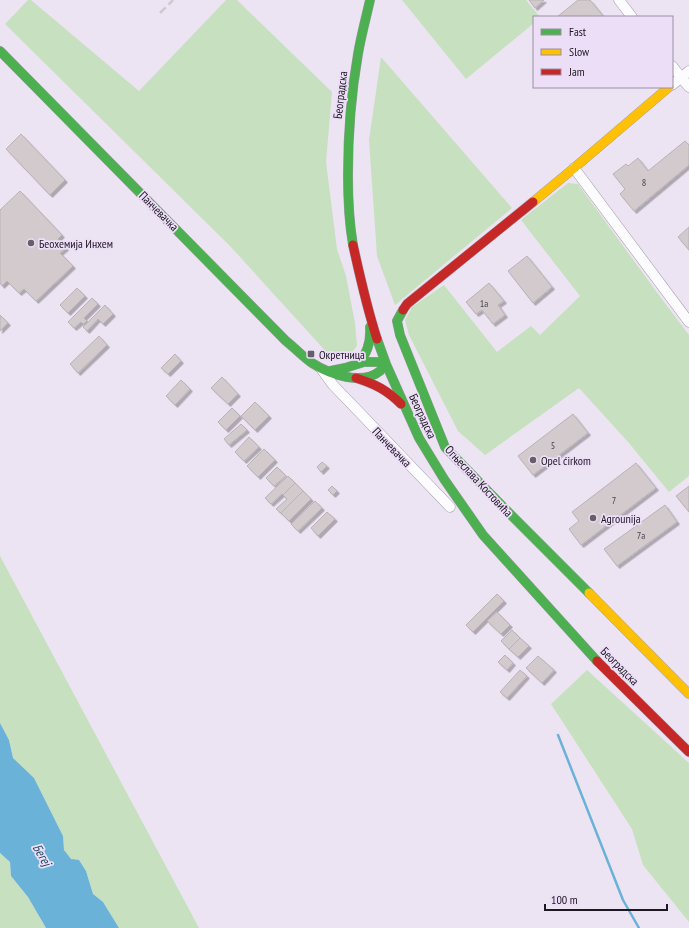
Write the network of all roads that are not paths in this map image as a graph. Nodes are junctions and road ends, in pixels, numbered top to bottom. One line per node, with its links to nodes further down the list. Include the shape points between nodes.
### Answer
1 (370, 0): 12 (street, Београдска, via 354,76 347,164 351,234)
2 (619, 0): 3 (street)
3 (631, 16)
4 (0, 51): 16 (street, Панчевачка, via 286,341 306,359)
5 (673, 67): 7 (street)
6 (689, 71): 7 (street)
7 (681, 77): 8 (street); 9 (street)
8 (673, 84)
9 (689, 87)
10 (668, 88): 11 (street, Огњеслава Костовића)
11 (574, 168): 13 (street); 20 (street, Огњеслава Костовића, via 407,304 397,318 398,331 445,447)
12 (370, 318): 14 (street, via 368,349); 15 (street, Београдска)
13 (689, 322)
14 (358, 364): 15 (street); 16 (street, via 345,368)
15 (386, 364): 17 (street, via 372,375); 18 (street, Београдска)
16 (324, 369): 17 (street, via 341,376); 19 (street, Панчевачка, via 333,384)
17 (356, 378): 18 (street, via 383,388)
18 (405, 408): 21 (street, Београдска, via 427,452 483,535 593,657)
19 (450, 507)
20 (689, 694)
21 (689, 752)

